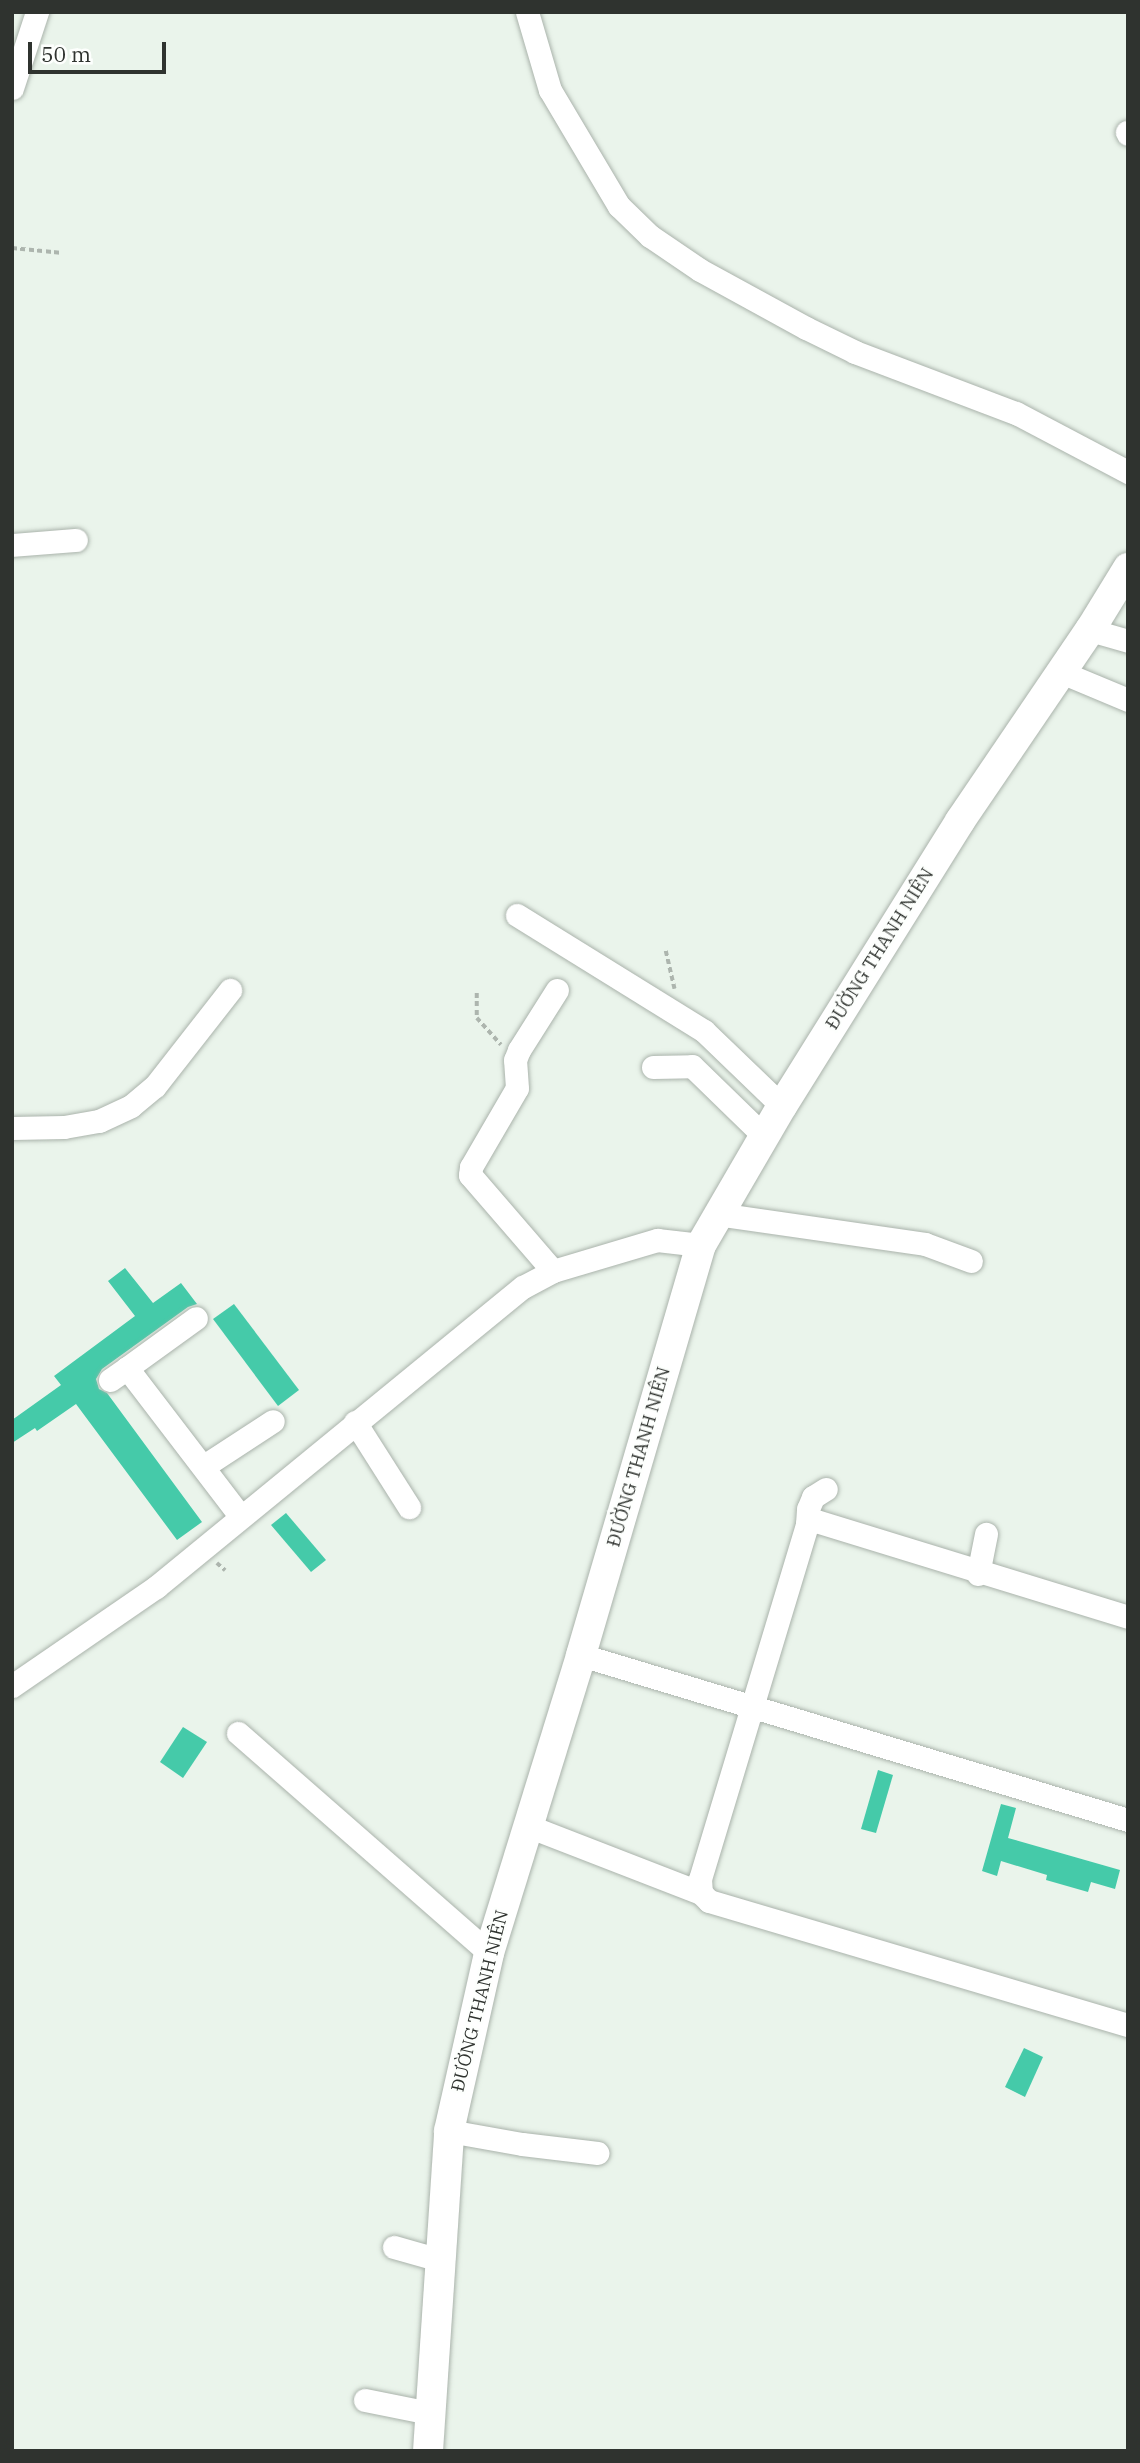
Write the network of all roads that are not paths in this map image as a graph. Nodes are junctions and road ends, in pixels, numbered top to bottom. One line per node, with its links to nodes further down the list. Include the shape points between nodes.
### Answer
1 (37, 12): 3 (street)
2 (527, 12): 4 (street, via 550,90 619,206 650,236 700,270 806,328 855,352 1016,413)
3 (12, 88)
4 (1128, 472)
5 (76, 540): 6 (street)
6 (12, 545)
7 (1128, 568): 8 (main road, ĐƯỜNG THANH NIÊN)
8 (1090, 630): 9 (street); 10 (main road, ĐƯỜNG THANH NIÊN)
9 (1128, 641)
10 (1061, 672): 11 (street); 16 (main road, ĐƯỜNG THANH NIÊN, via 960,821)
11 (1128, 700)
12 (517, 915): 16 (street, via 704,1031)
13 (229, 990): 17 (street, via 155,1086 131,1106 99,1121)
14 (556, 990): 22 (street, via 515,1060 517,1088 470,1175)
15 (653, 1067): 18 (street, via 692,1066)
16 (782, 1106): 18 (main road, ĐƯỜNG THANH NIÊN)
17 (12, 1128)
18 (764, 1136): 19 (main road, ĐƯỜNG THANH NIÊN)
19 (716, 1214): 20 (main road, ĐƯỜNG THANH NIÊN); 21 (street, via 925,1244)
20 (701, 1245): 22 (street, via 657,1240); 34 (main road, ĐƯỜNG THANH NIÊN)
21 (971, 1261)
22 (553, 1271): 25 (street, via 523,1287)
23 (196, 1318): 26 (street, via 118,1374)
24 (273, 1421): 26 (street)
25 (355, 1422): 28 (street); 29 (street)
26 (204, 1466): 29 (street)
27 (826, 1489): 30 (street, via 813,1497)
28 (410, 1507)
29 (240, 1516): 35 (street, via 156,1587)
30 (807, 1524): 32 (street, via 816,1521); 36 (street)
31 (986, 1534): 32 (street)
32 (978, 1574): 33 (street)
33 (1128, 1617)
34 (581, 1655): 36 (street); 39 (main road, ĐƯỜNG THANH NIÊN)
35 (12, 1686)
36 (751, 1709): 38 (street); 40 (street, via 700,1879)
37 (238, 1734): 41 (street)
38 (1128, 1820)
39 (528, 1826): 40 (street); 41 (main road, ĐƯỜNG THANH NIÊN)
40 (701, 1893): 42 (street, via 709,1901)
41 (489, 1954): 43 (main road, ĐƯỜNG THANH NIÊN)
42 (1128, 2025)
43 (449, 2131): 44 (street); 46 (main road, ĐƯỜNG THANH NIÊN)
44 (597, 2153)
45 (394, 2247): 46 (street)
46 (440, 2260): 48 (main road, ĐƯỜNG THANH NIÊN)
47 (365, 2400): 48 (street)
48 (430, 2413): 49 (main road, ĐƯỜNG THANH NIÊN)
49 (428, 2451)

